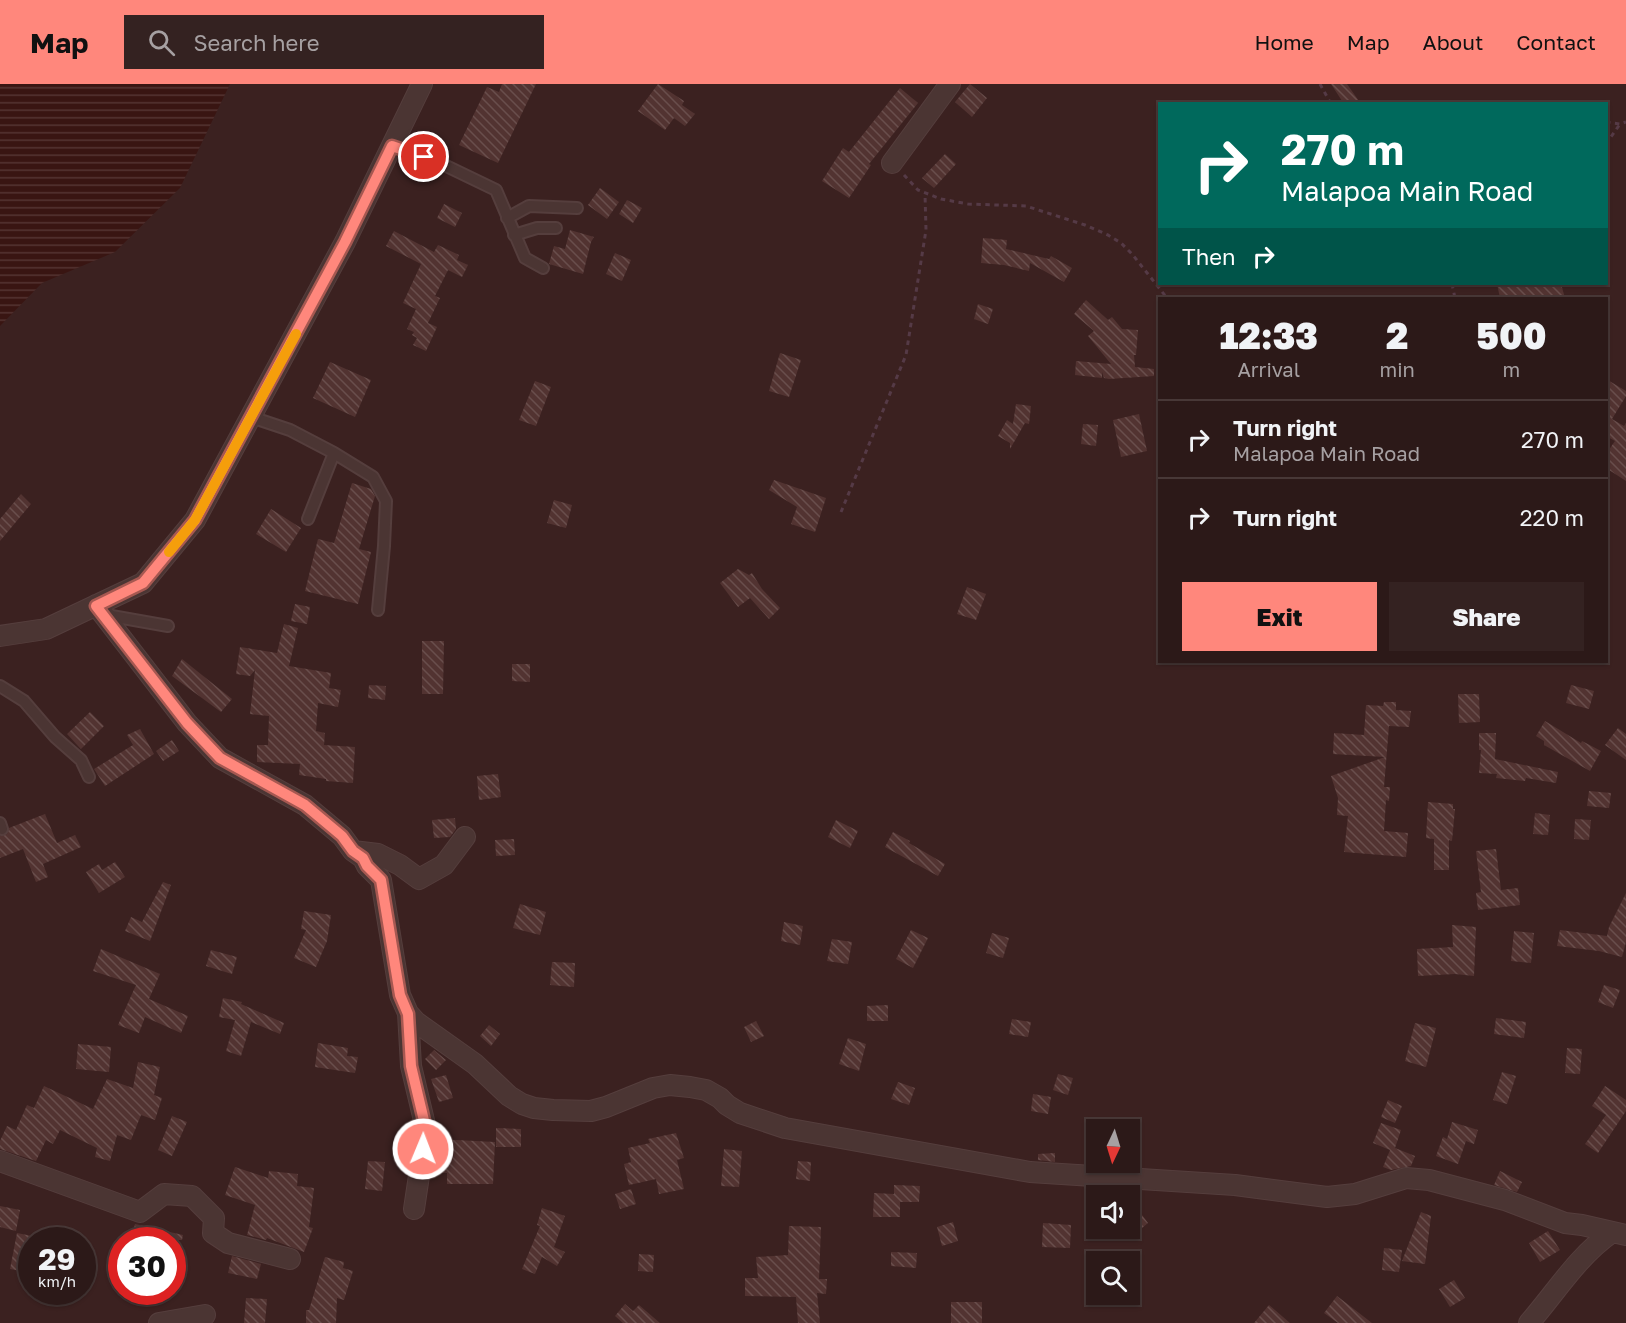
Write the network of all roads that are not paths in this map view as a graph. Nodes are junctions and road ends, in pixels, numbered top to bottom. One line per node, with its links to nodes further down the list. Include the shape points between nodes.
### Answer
1 (422, 84): 3 (street)
2 (950, 84): 4 (street)
3 (392, 146): 6 (lane, via 440,163 496,190); 10 (street)
4 (892, 163)
5 (576, 208): 6 (lane, via 529,206)
6 (507, 218): 8 (lane)
7 (556, 228): 8 (lane, via 537,228)
8 (514, 235): 9 (lane, via 525,258)
9 (543, 268)
10 (251, 417): 11 (lane, via 290,430); 13 (street, via 195,520 143,583)
11 (334, 453): 12 (lane); 14 (lane, via 373,477 386,501)
12 (308, 519)
13 (99, 610): 15 (lane); 16 (street, via 46,629); 20 (street, via 187,723 220,758 305,805 342,836)
14 (378, 610)
15 (168, 626)
16 (0, 636)
17 (0, 686): 18 (lane, via 24,701 81,760)
18 (89, 777)
19 (465, 837): 20 (street, via 444,865 419,879 378,854)
20 (353, 851): 21 (street, via 381,880 400,995)
21 (408, 1014): 23 (street, via 411,1066 426,1129); 24 (street, via 475,1064 509,1096 534,1108 591,1111 653,1088 690,1087 706,1090 740,1113 785,1128 1030,1172 1235,1185 1327,1197 1354,1194 1406,1178 1429,1179 1505,1200 1564,1223)
22 (0, 1161): 25 (street, via 140,1212 164,1194 192,1196 214,1218 213,1233 228,1243)
23 (414, 1209)
24 (1619, 1234): 28 (street, via 1596,1244)
25 (290, 1259)
26 (206, 1316): 27 (street)
27 (159, 1323)
28 (1530, 1323)

